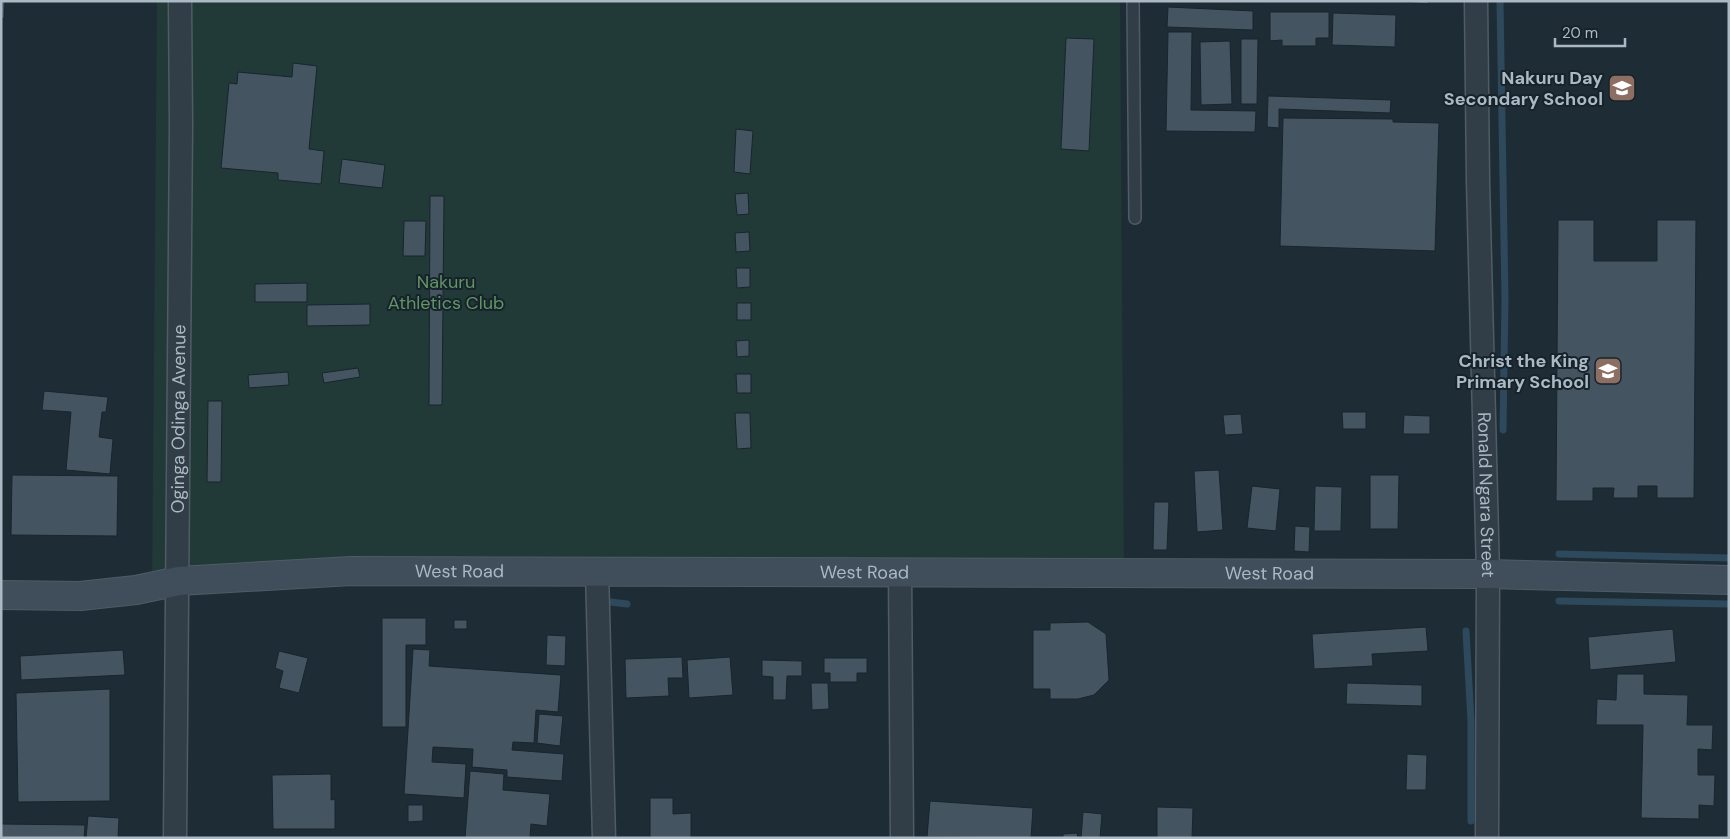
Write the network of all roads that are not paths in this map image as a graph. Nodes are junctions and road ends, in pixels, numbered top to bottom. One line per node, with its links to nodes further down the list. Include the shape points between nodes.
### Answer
1 (180, 1): 9 (street, Oginga Odinga Avenue)
2 (1133, 1): 4 (lane)
3 (1476, 1): 7 (street, Ronald Ngara Street)
4 (1135, 218)
5 (597, 571): 6 (street, West Road); 9 (street, West Road, via 351,571); 12 (street)
6 (900, 571): 7 (street, West Road); 13 (street)
7 (1488, 574): 8 (street, West Road); 14 (street, Ronald Ngara Street)
8 (1729, 580)
9 (179, 581): 10 (street, West Road, via 80,596); 11 (street, Oginga Odinga Avenue)
10 (1, 595)
11 (175, 838)
12 (604, 838)
13 (902, 838)
14 (1487, 838)

